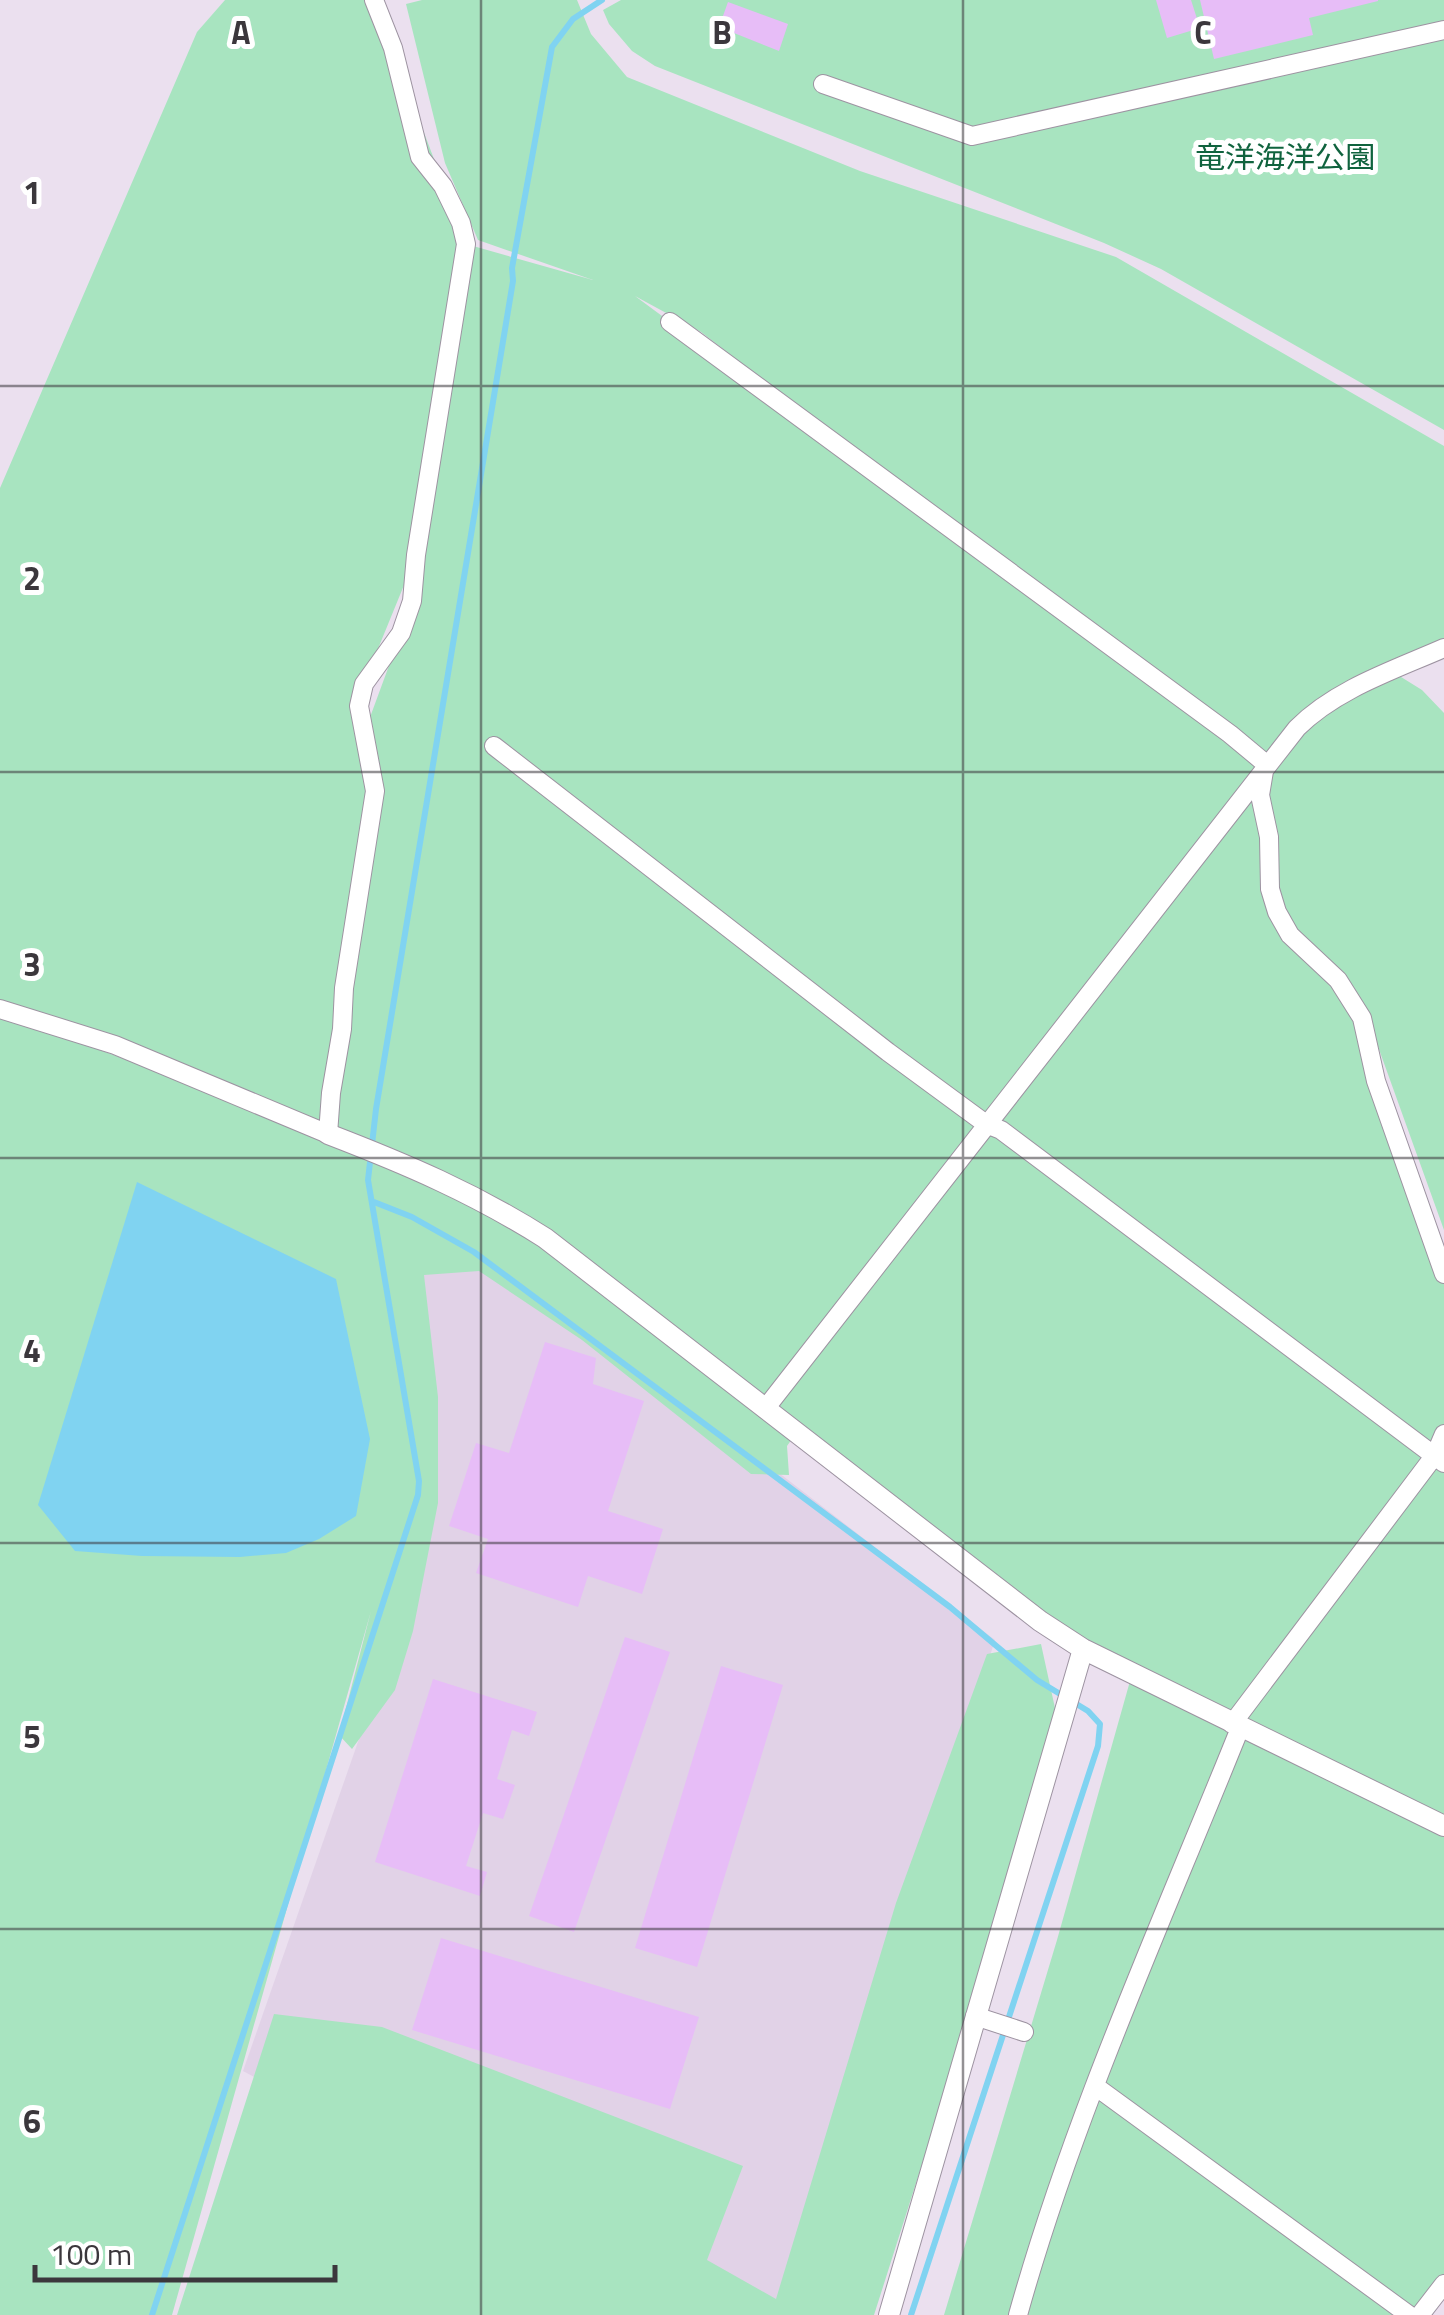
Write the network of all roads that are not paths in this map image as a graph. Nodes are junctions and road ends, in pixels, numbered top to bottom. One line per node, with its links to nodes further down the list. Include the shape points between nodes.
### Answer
1 (374, 0): 10 (street, via 394,48 420,157 443,186 466,244 412,601 401,633 364,684 360,706 375,791)
2 (1444, 30): 3 (street, via 972,136)
3 (823, 84)
4 (670, 322): 7 (street)
5 (1444, 648): 7 (street, via 1313,711)
6 (494, 746): 9 (street)
7 (1266, 764): 9 (street); 11 (street, via 1260,794 1277,912 1290,935 1338,980 1362,1018 1376,1081)
8 (0, 1009): 10 (street, via 116,1044)
9 (986, 1124): 12 (street); 14 (street)
10 (328, 1134): 12 (street, via 492,1204)
11 (1444, 1274)
12 (765, 1409): 15 (street)
13 (1444, 1434): 14 (street)
14 (1439, 1459): 16 (street)
15 (1083, 1649): 16 (street); 18 (street)
16 (1236, 1726): 17 (street); 20 (street)
17 (1444, 1826)
18 (975, 2016): 19 (street); 22 (street)
19 (1024, 2032)
20 (1095, 2086): 23 (street); 24 (street)
21 (1444, 2284): 25 (street)
22 (889, 2315)
23 (1018, 2315)
24 (1409, 2315)
25 (1420, 2315)

